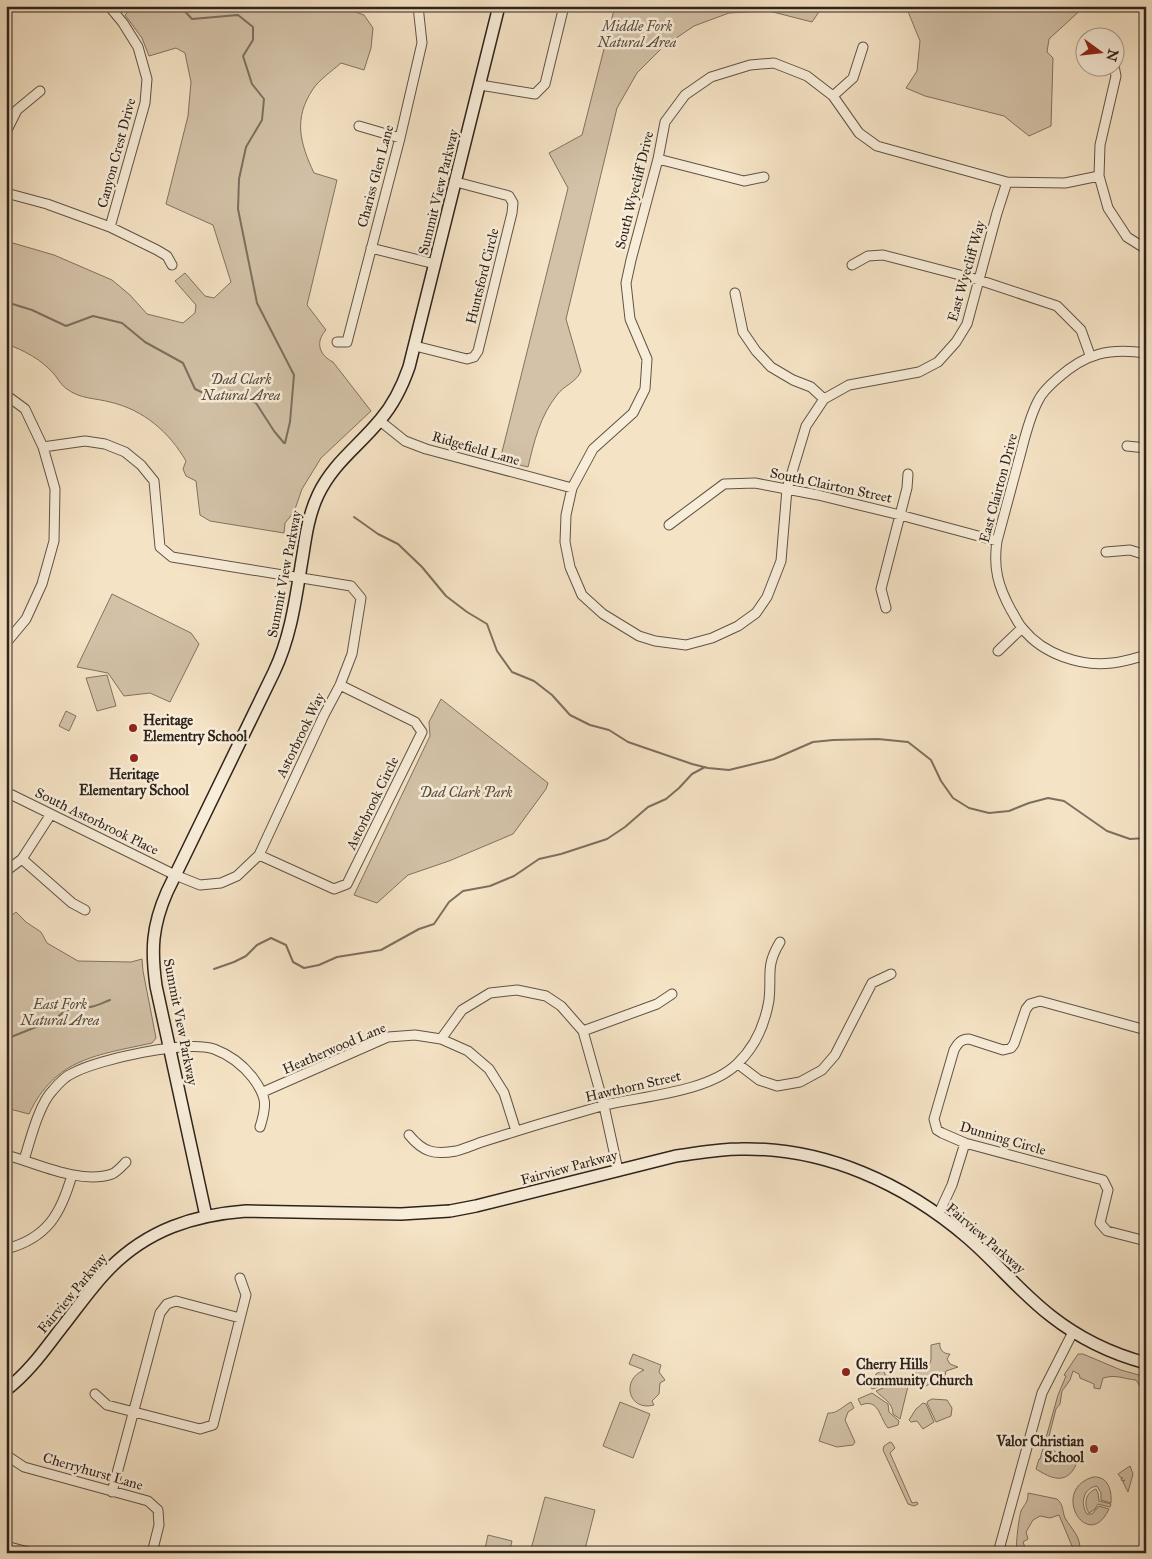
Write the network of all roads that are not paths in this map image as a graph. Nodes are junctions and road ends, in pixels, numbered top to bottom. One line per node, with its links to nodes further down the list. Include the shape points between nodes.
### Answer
1 (108, 6): 19 (street, Canyon Crest Drive, via 138,47 147,79 145,103)
2 (418, 6): 12 (street, Chariss Glen Lane, via 422,43)
3 (499, 6): 7 (street, Summit View Parkway)
4 (558, 6): 7 (street, via 563,10 546,84 535,94)
5 (863, 47): 9 (street, via 853,78)
6 (1116, 78): 14 (street, via 1100,145)
7 (480, 85): 16 (street, Summit View Parkway)
8 (40, 90): 11 (street, via 17,110)
9 (833, 96): 13 (street, South Wyecliff Drive, via 808,76 774,63 750,65 711,77 685,95 665,122); 17 (street, South Wyecliff Drive, via 859,132 877,146)
10 (359, 126): 12 (street)
11 (6, 132)
12 (400, 138): 20 (street, Chariss Glen Lane)
13 (658, 160): 15 (street, via 744,180); 38 (street, South Wyecliff Drive, via 626,283 630,319 647,359 645,389 634,413 593,449)
14 (1100, 176): 17 (street, South Wyecliff Drive, via 1065,183); 21 (street, via 1108,208 1127,237)
15 (764, 177)
16 (456, 182): 22 (street, Summit View Parkway); 28 (street, Huntsford Circle, via 509,196 513,203 499,268 474,357 467,359)
17 (1006, 182): 25 (street, East Wyecliff Way)
18 (6, 193): 19 (street)
19 (110, 227): 23 (street, via 167,256)
20 (371, 248): 22 (street); 27 (street, Chariss Glen Lane, via 347,342)
21 (1146, 249)
22 (435, 264): 28 (street, Summit View Parkway)
23 (172, 265)
24 (852, 265): 25 (street, via 868,256 883,255)
25 (980, 280): 30 (street, via 1057,306 1081,330); 32 (street, East Wyecliff Way, via 966,324 956,342 938,362 919,372 850,385)
26 (734, 293): 32 (street, via 743,332 756,351 771,367 811,387)
27 (337, 342)
28 (415, 346): 33 (street, Summit View Parkway, via 400,390)
29 (1146, 353): 30 (street, East Clairton Drive, via 1126,350)
30 (1090, 355): 42 (street, East Clairton Drive, via 1070,366 1038,400)
31 (6, 395): 35 (street, via 25,409)
32 (824, 399): 39 (street, East Wyecliff Way, via 806,426)
33 (380, 420): 38 (street, Ridgefield Lane, via 405,441 426,449); 45 (street, Summit View Parkway, via 338,463 323,485 308,524)
34 (1127, 446): 36 (street)
35 (43, 447): 45 (street, Astorbrook Way, via 85,441 105,444 136,460 154,481 160,547 172,557); 48 (street, via 55,489 54,541 42,584 26,619)
36 (1146, 448)
37 (908, 474): 40 (street)
38 (572, 488): 39 (street, East Wyecliff Way, via 565,542 570,567 582,595 603,614 639,636 686,646 738,626 762,605 781,561)
39 (787, 489): 40 (street, South Clairton Street); 41 (street, South Clairton Street, via 756,483 724,484)
40 (900, 515): 42 (street, South Clairton Street); 46 (street, via 881,588)
41 (669, 525)
42 (997, 541): 47 (street, East Clairton Drive, via 994,559 997,578)
43 (1106, 552): 44 (street, via 1130,550)
44 (1146, 555)
45 (299, 578): 51 (street, Astorbrook Way, via 351,586 361,598 352,654); 57 (street, Summit View Parkway, via 290,632 279,662)
46 (886, 608)
47 (1022, 628): 49 (street); 50 (street, East Clairton Drive, via 1048,651 1080,661 1110,664)
48 (6, 643)
49 (998, 651)
50 (1146, 655)
51 (340, 685): 54 (street, Astorbrook Way); 54 (street, Astorbrook Circle, via 415,722 422,732 418,741 347,884 334,889)
52 (6, 792): 53 (street, South Astorbrook Place)
53 (51, 814): 55 (street); 57 (street, South Astorbrook Place)
54 (259, 854): 57 (street, Astorbrook Way, via 238,876 221,883 200,885)
55 (22, 859): 56 (street); 58 (street, via 72,903)
56 (6, 871)
57 (175, 876): 65 (street, Summit View Parkway, via 158,915 152,952)
58 (85, 910)
59 (780, 942): 66 (street, Hawthorn Street, via 770,964 769,999 763,1024 753,1046)
60 (891, 974): 66 (street, via 872,984 835,1055 822,1070 800,1082 777,1086 759,1080)
61 (672, 994): 63 (street, via 657,1004)
62 (1146, 1030): 72 (street, Dunning Circle, via 1040,1001 1026,1009 1011,1048 1003,1050 963,1039 954,1050 934,1119 937,1130)
63 (583, 1031): 64 (street, via 561,1006 546,996 517,990 490,993 462,1010); 68 (street)
64 (441, 1039): 67 (street, Heatherwood Lane, via 415,1035 388,1037); 70 (street, Heatherwood Lane, via 468,1051 489,1069 504,1093)
65 (169, 1048): 67 (street, via 192,1045 213,1049 233,1058); 74 (street, via 100,1061 71,1073 51,1092 39,1114); 79 (street, Summit View Parkway)
66 (738, 1064): 68 (street, Hawthorn Street, via 700,1085)
67 (263, 1092): 69 (street, via 265,1112)
68 (604, 1106): 70 (street, Hawthorn Street); 76 (street)
69 (260, 1127)
70 (516, 1131): 71 (street, Hawthorn Street, via 456,1151 431,1152 418,1146)
71 (409, 1135)
72 (965, 1143): 78 (street, via 952,1185); 80 (street, Dunning Circle, via 1103,1180 1108,1190 1100,1224 1107,1231)
73 (6, 1156): 74 (street)
74 (24, 1160): 77 (street)
75 (126, 1162): 77 (street, via 113,1174 90,1178)
76 (618, 1170): 78 (street, Fairview Parkway, via 707,1151 741,1149 789,1153 861,1171 905,1192); 79 (street, Fairview Parkway, via 450,1211 401,1214 246,1211)
77 (72, 1175): 81 (street, via 65,1200 52,1222 37,1236)
78 (938, 1215): 84 (street, Fairview Parkway)
79 (206, 1216): 86 (street, Fairview Parkway, via 168,1228 128,1252 109,1269 29,1369)
80 (1146, 1241)
81 (6, 1249)
82 (240, 1278): 83 (street, via 246,1295)
83 (240, 1318): 88 (street, via 176,1301 167,1304 160,1313); 88 (street, via 213,1425 200,1429)
84 (1073, 1332): 85 (street, Fairview Parkway, via 1096,1345); 94 (street, via 1042,1393)
85 (1146, 1363)
86 (6, 1390)
87 (95, 1394): 88 (street, via 107,1405)
88 (134, 1412): 90 (street)
89 (6, 1455): 90 (street, Cherryhurst Lane, via 24,1467)
90 (112, 1492): 93 (street, Cherryhurst Lane, via 148,1501 158,1510 159,1525)
91 (6, 1546): 92 (street)
92 (32, 1553)
93 (152, 1553)
94 (998, 1553)

